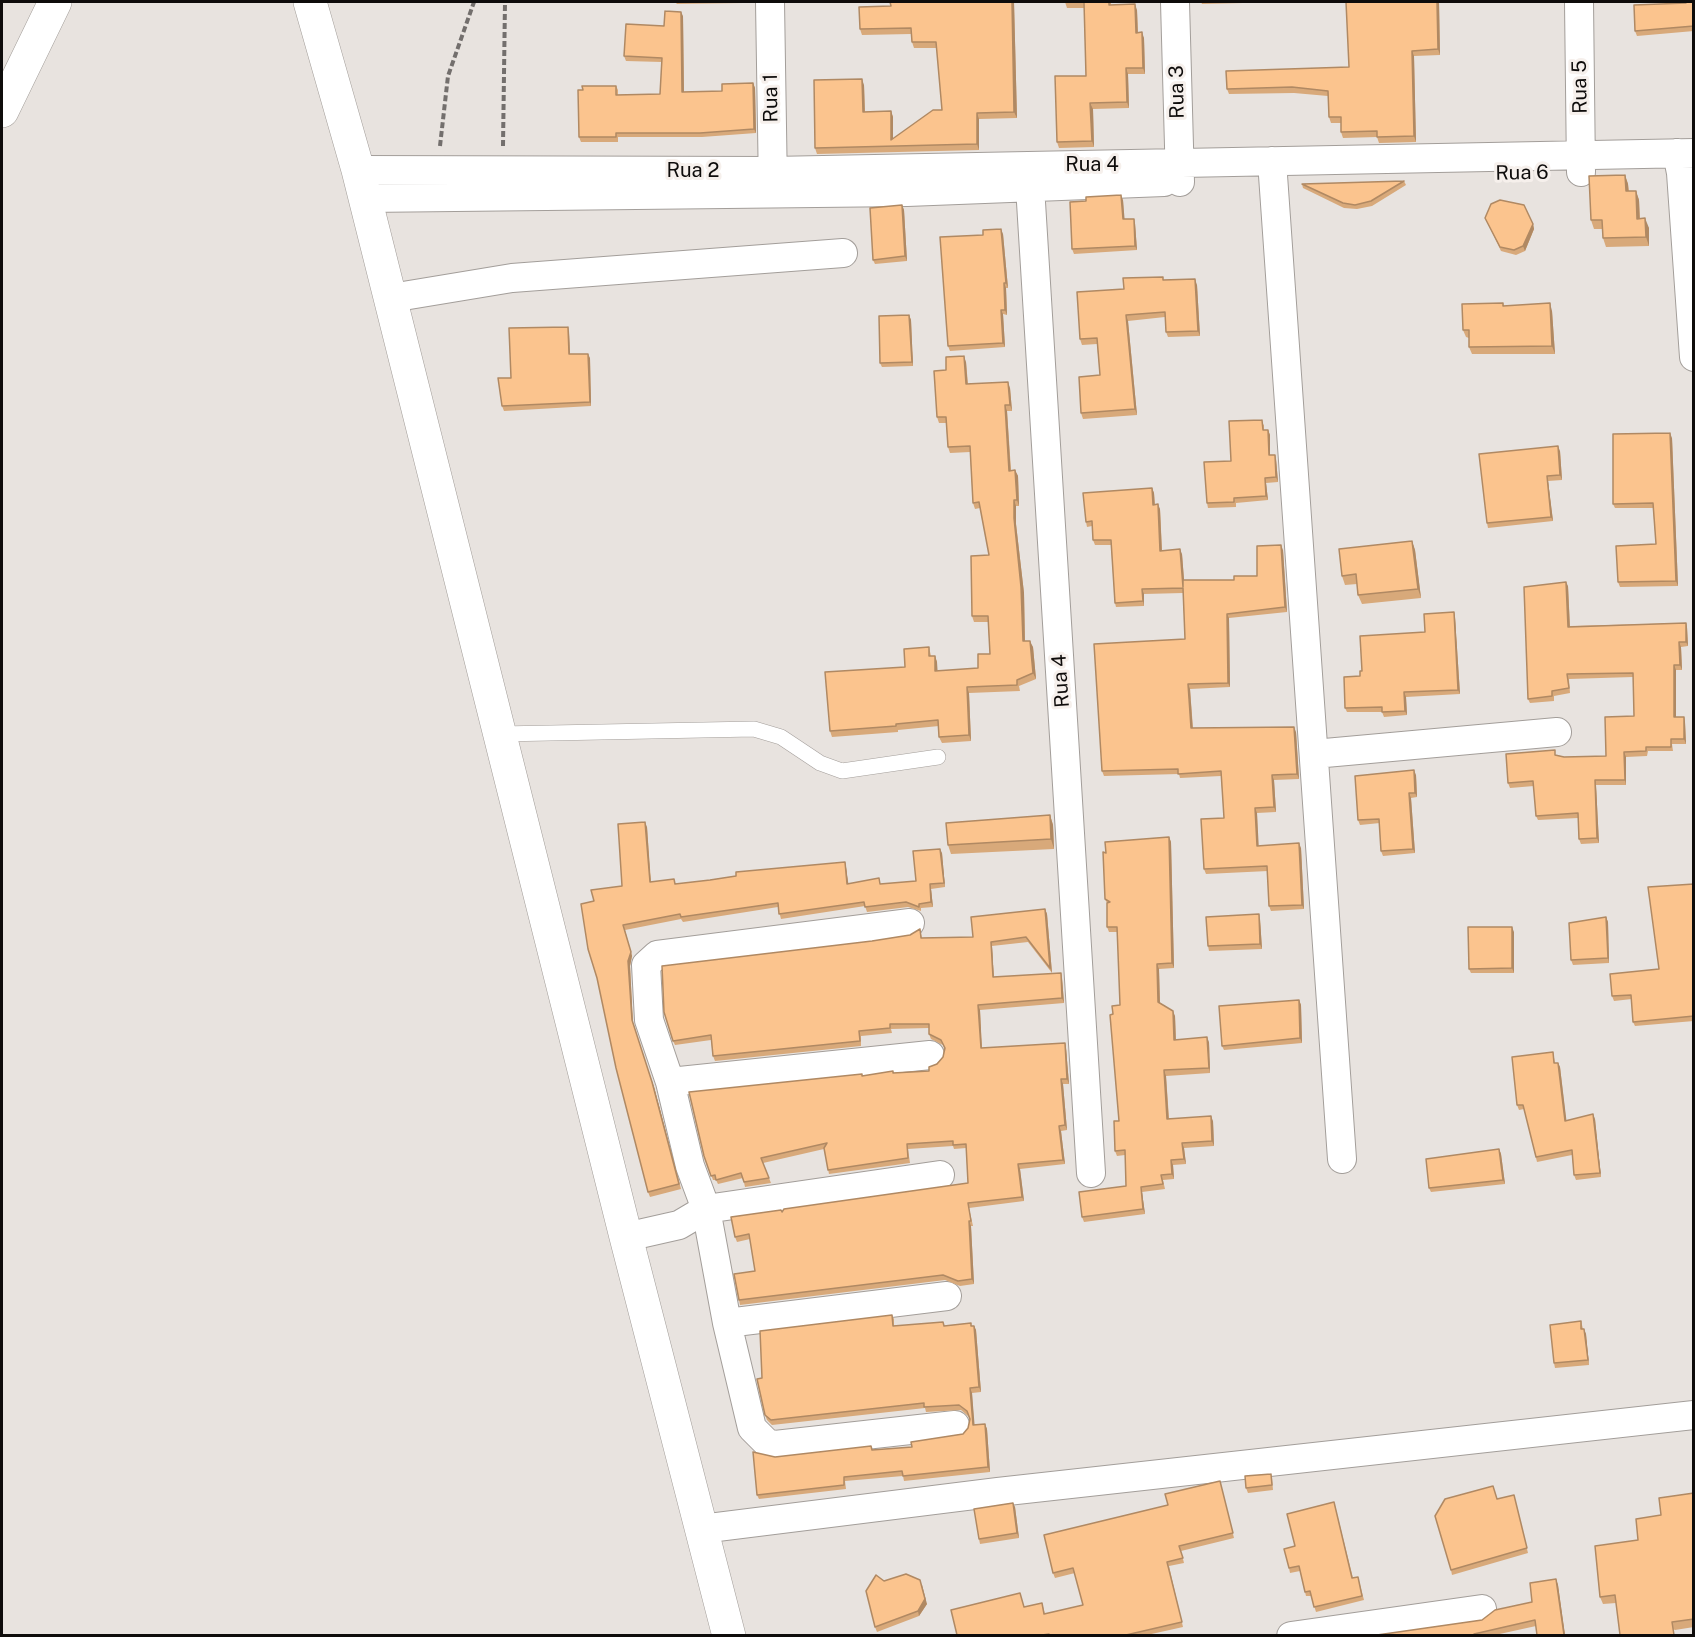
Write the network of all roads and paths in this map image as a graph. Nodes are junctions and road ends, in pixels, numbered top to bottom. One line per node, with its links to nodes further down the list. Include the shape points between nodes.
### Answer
1 (55, 2): 8 (street)
2 (310, 2): 18 (street)
3 (474, 2): 11 (path, via 448,76)
4 (505, 2): 13 (path)
5 (770, 2): 17 (street, Rua 1)
6 (1175, 2): 14 (street, Rua 3)
7 (1579, 2): 9 (street, Rua 5)
8 (2, 111)
9 (1581, 163): 10 (street, Rua 6); 12 (street, Rua 6)
10 (1686, 163): 21 (street, Rua 6)
11 (437, 170): 13 (street, Rua 2); 18 (street, Rua 2)
12 (1272, 170): 14 (street, Rua 6); 24 (street)
13 (502, 171): 16 (street, Rua 2)
14 (1179, 173): 15 (street, Rua 4)
15 (1029, 177): 17 (street, Rua 2); 30 (street, Rua 4)
16 (558, 183): 17 (street, Rua 2); 18 (street, Rua 2)
17 (773, 183)
18 (362, 184): 20 (street)
19 (843, 252): 20 (street, via 512,278)
20 (391, 298): 23 (street)
21 (1694, 357)
22 (1557, 732): 24 (street)
23 (500, 734): 25 (lane, via 754,729 781,737 820,763 842,771); 33 (street)
24 (1314, 753): 29 (street)
25 (938, 757)
26 (910, 923): 28 (street, via 657,955 646,965 648,1020)
27 (930, 1055): 28 (street)
28 (670, 1082): 32 (street, via 690,1166)
29 (1342, 1159)
30 (1091, 1173)
31 (940, 1175): 32 (street)
32 (706, 1209): 33 (street, via 679,1225); 35 (street)
33 (626, 1237): 38 (street)
34 (947, 1296): 35 (street)
35 (727, 1323): 37 (street, via 752,1428 767,1443 794,1444)
36 (1694, 1415): 38 (street)
37 (955, 1425)
38 (701, 1529): 40 (street)
39 (1482, 1609): 41 (street)
40 (729, 1635)
41 (1291, 1635)

